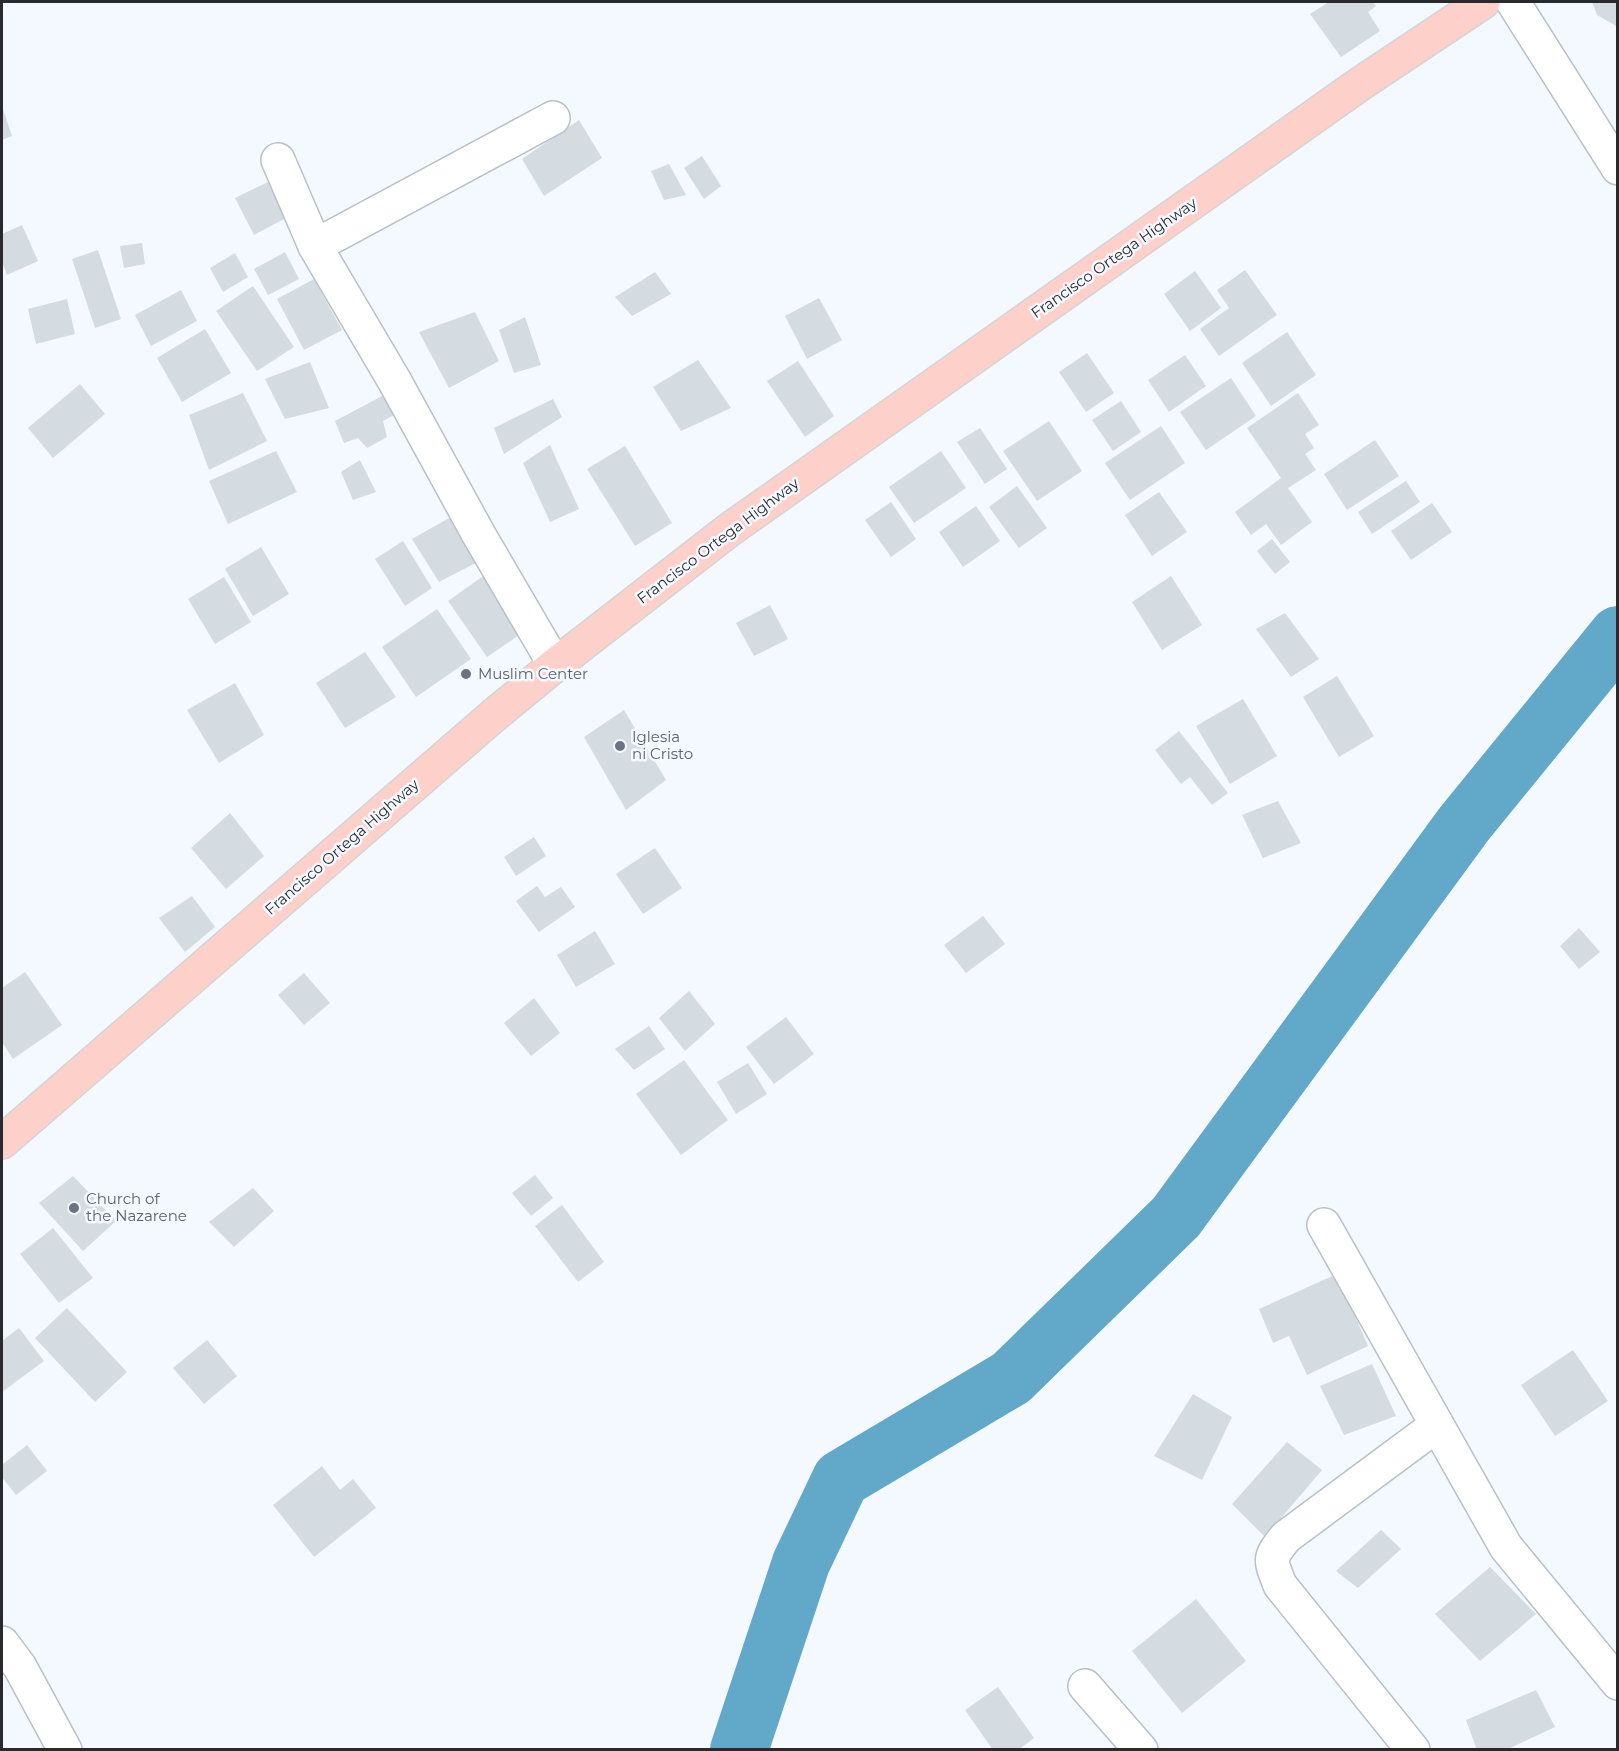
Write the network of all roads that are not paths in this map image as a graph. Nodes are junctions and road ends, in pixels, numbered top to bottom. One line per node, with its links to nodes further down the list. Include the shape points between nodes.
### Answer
1 (1483, 2): 7 (main road, Francisco Ortega Highway, via 1360,84 739,523)
2 (1513, 2): 5 (street)
3 (553, 118): 6 (street)
4 (278, 160): 6 (street)
5 (1617, 168)
6 (315, 246): 7 (street)
7 (555, 665): 8 (main road, Francisco Ortega Highway)
8 (2, 1142)
9 (1324, 1225): 10 (street)
10 (1437, 1425): 12 (street, via 1506,1547); 16 (street, via 1286,1537 1274,1552 1272,1565 1280,1585)
11 (2, 1643): 14 (street, via 20,1667)
12 (1617, 1683)
13 (1084, 1686): 15 (street)
14 (65, 1749)
15 (1141, 1749)
16 (1413, 1749)

